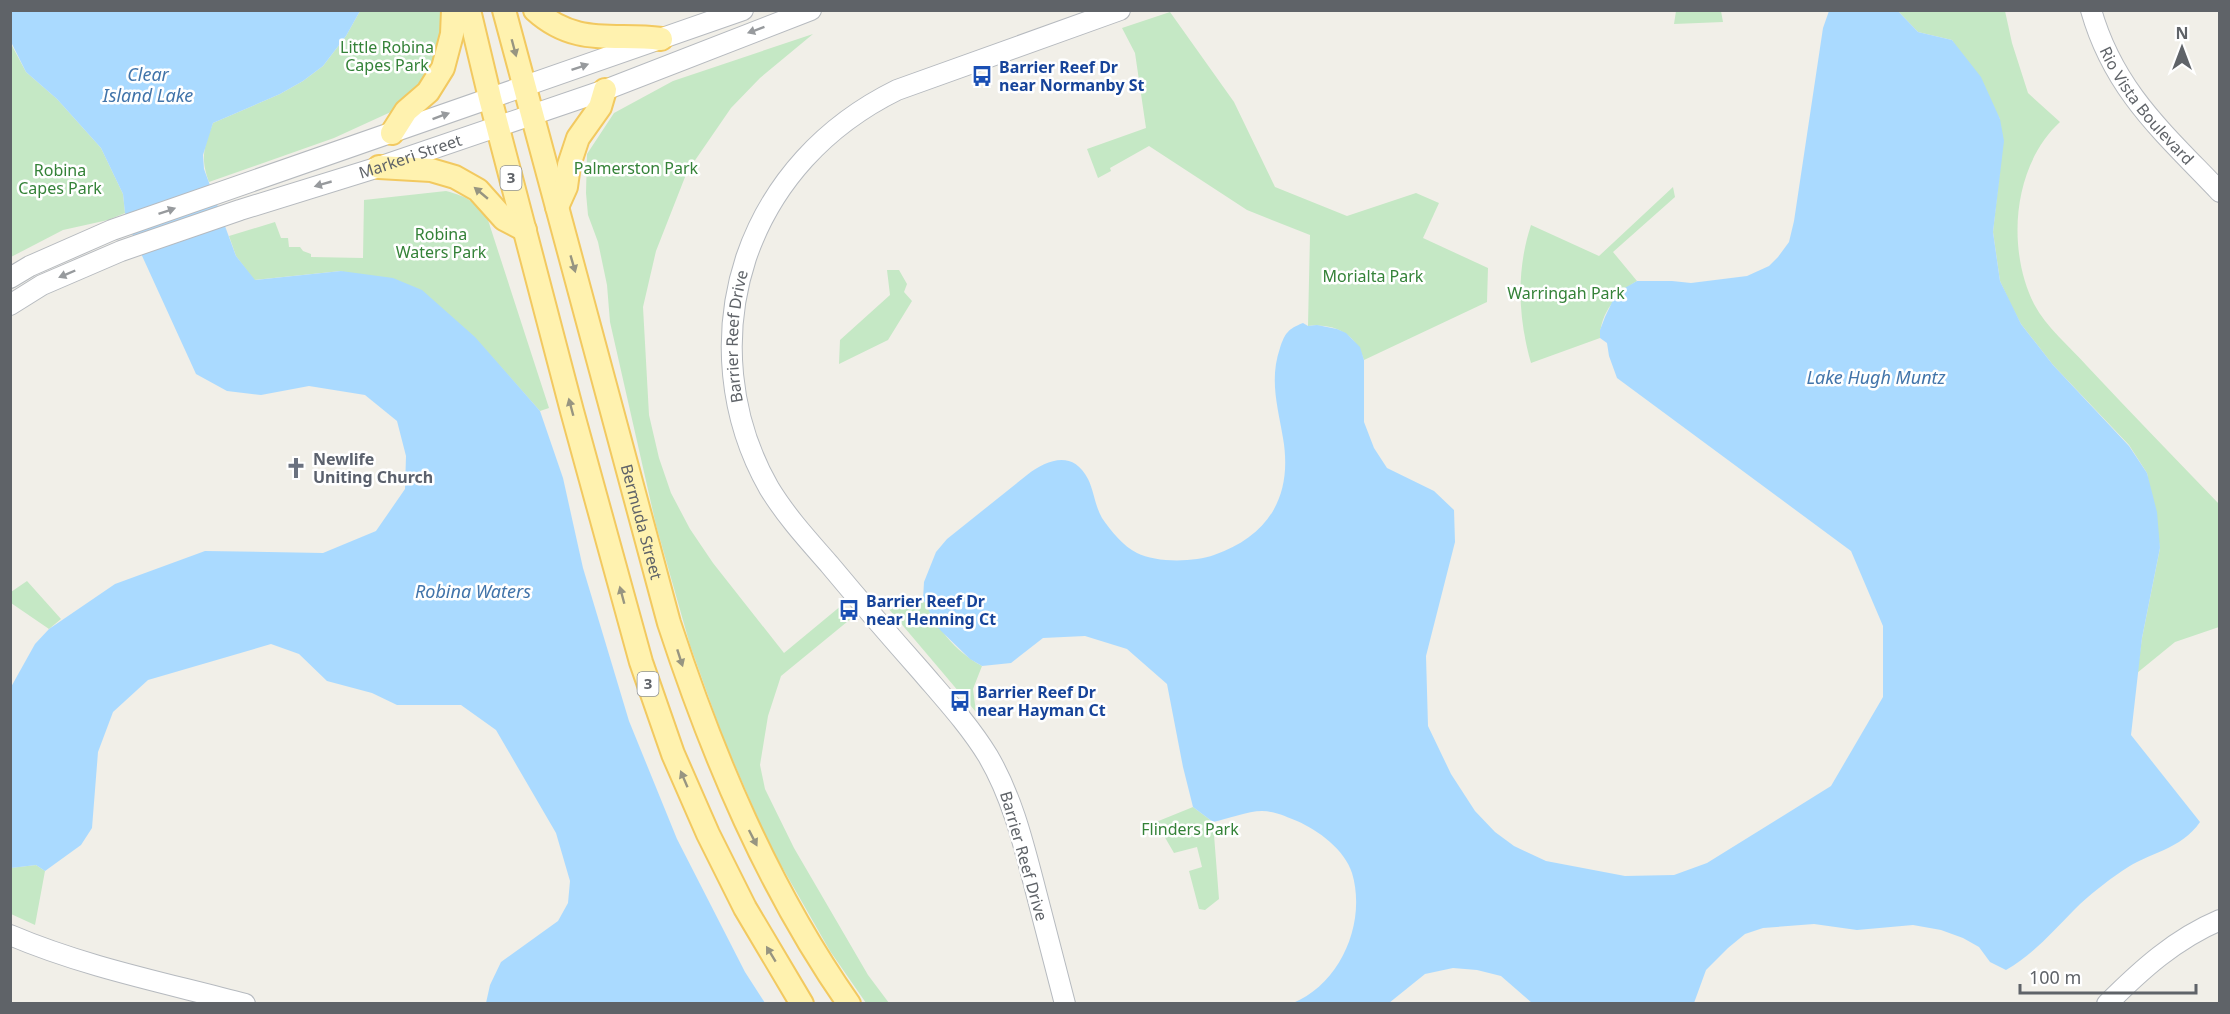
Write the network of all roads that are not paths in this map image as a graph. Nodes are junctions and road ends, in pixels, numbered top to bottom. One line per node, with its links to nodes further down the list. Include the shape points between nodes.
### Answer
1 (453, 10): 15 (main road, via 452,34 443,68 428,92 406,111)
2 (469, 10): 12 (main road, 3)
3 (504, 10): 10 (main road, Bermuda Street / 3, one-way to 10)
4 (535, 10): 9 (main road, via 558,26 586,36)
5 (811, 10): 11 (street, Markeri Street, one-way to 11)
6 (1120, 10): 27 (street, Barrier Reef Drive, via 897,90 838,126 790,175 763,215 742,270 732,336 732,374 741,420 768,486 798,527 964,722 998,774 1019,830)
7 (2091, 10): 17 (street, Rio Vista Boulevard, via 2108,57 2126,89)
8 (737, 12): 9 (street, Markeri Street)
9 (661, 39): 10 (street, Markeri Street, one-way to 9)
10 (524, 86): 12 (street, Markeri Street); 13 (main road, Bermuda Street / 3)
11 (605, 90): 13 (street, Markeri Street); 18 (main road, via 600,107 578,138)
12 (490, 98): 14 (main road, 3); 15 (street, Markeri Street, one-way to 12)
13 (532, 114): 14 (street, Markeri Street); 18 (main road, Bermuda Street / 3)
14 (497, 126): 16 (street, Markeri Street); 19 (main road, 3)
15 (392, 133): 20 (street, Markeri Street, one-way to 15, via 112,230)
16 (379, 167): 19 (main road, one-way to 16, via 504,219 478,190 455,177 431,170); 21 (street, Markeri Street, one-way to 21, via 121,252 42,285)
17 (2220, 192)
18 (557, 207): 26 (main road, Bermuda Street / 3, one-way to 26, via 669,623 704,725 769,870)
19 (525, 230): 25 (main road, 3, one-way to 19, via 726,870 659,716 627,616)
20 (10, 278)
21 (10, 305)
22 (2220, 921): 28 (street, via 2165,950)
23 (10, 935): 24 (street, via 86,963)
24 (245, 1004)
25 (802, 1004)
26 (849, 1004)
27 (1065, 1004)
28 (2107, 1004)

